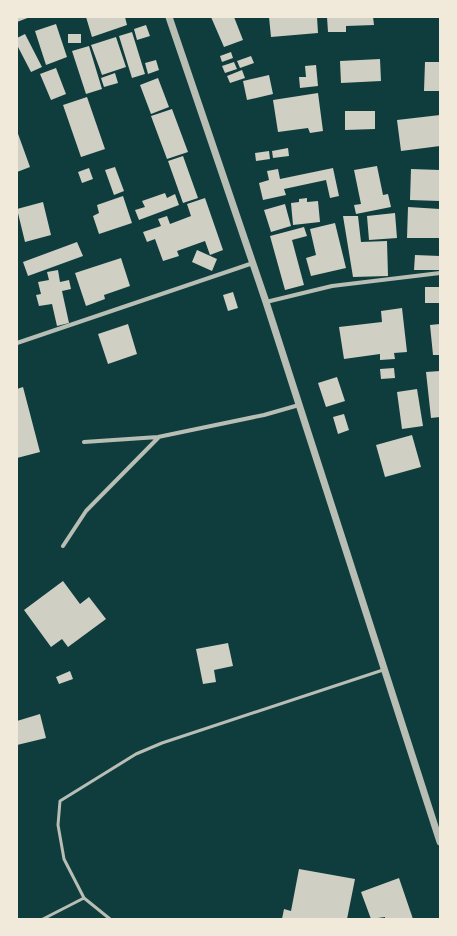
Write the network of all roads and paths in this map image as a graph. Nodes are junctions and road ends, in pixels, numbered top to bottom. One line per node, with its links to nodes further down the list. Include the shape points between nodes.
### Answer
1 (169, 17): 2 (street)
2 (253, 263): 4 (street); 5 (street)
3 (440, 273): 4 (street, via 332,286)
4 (266, 302): 6 (street)
5 (17, 343)
6 (299, 405): 7 (street, via 264,415); 10 (street)
7 (158, 437): 8 (street); 9 (street, via 86,511)
8 (84, 442)
9 (63, 546)
10 (385, 669): 11 (street); 12 (lane, via 162,743 136,754 60,801 58,825 64,859)
11 (440, 842)
12 (84, 898): 13 (lane); 14 (lane)
13 (42, 919)
14 (110, 919)

